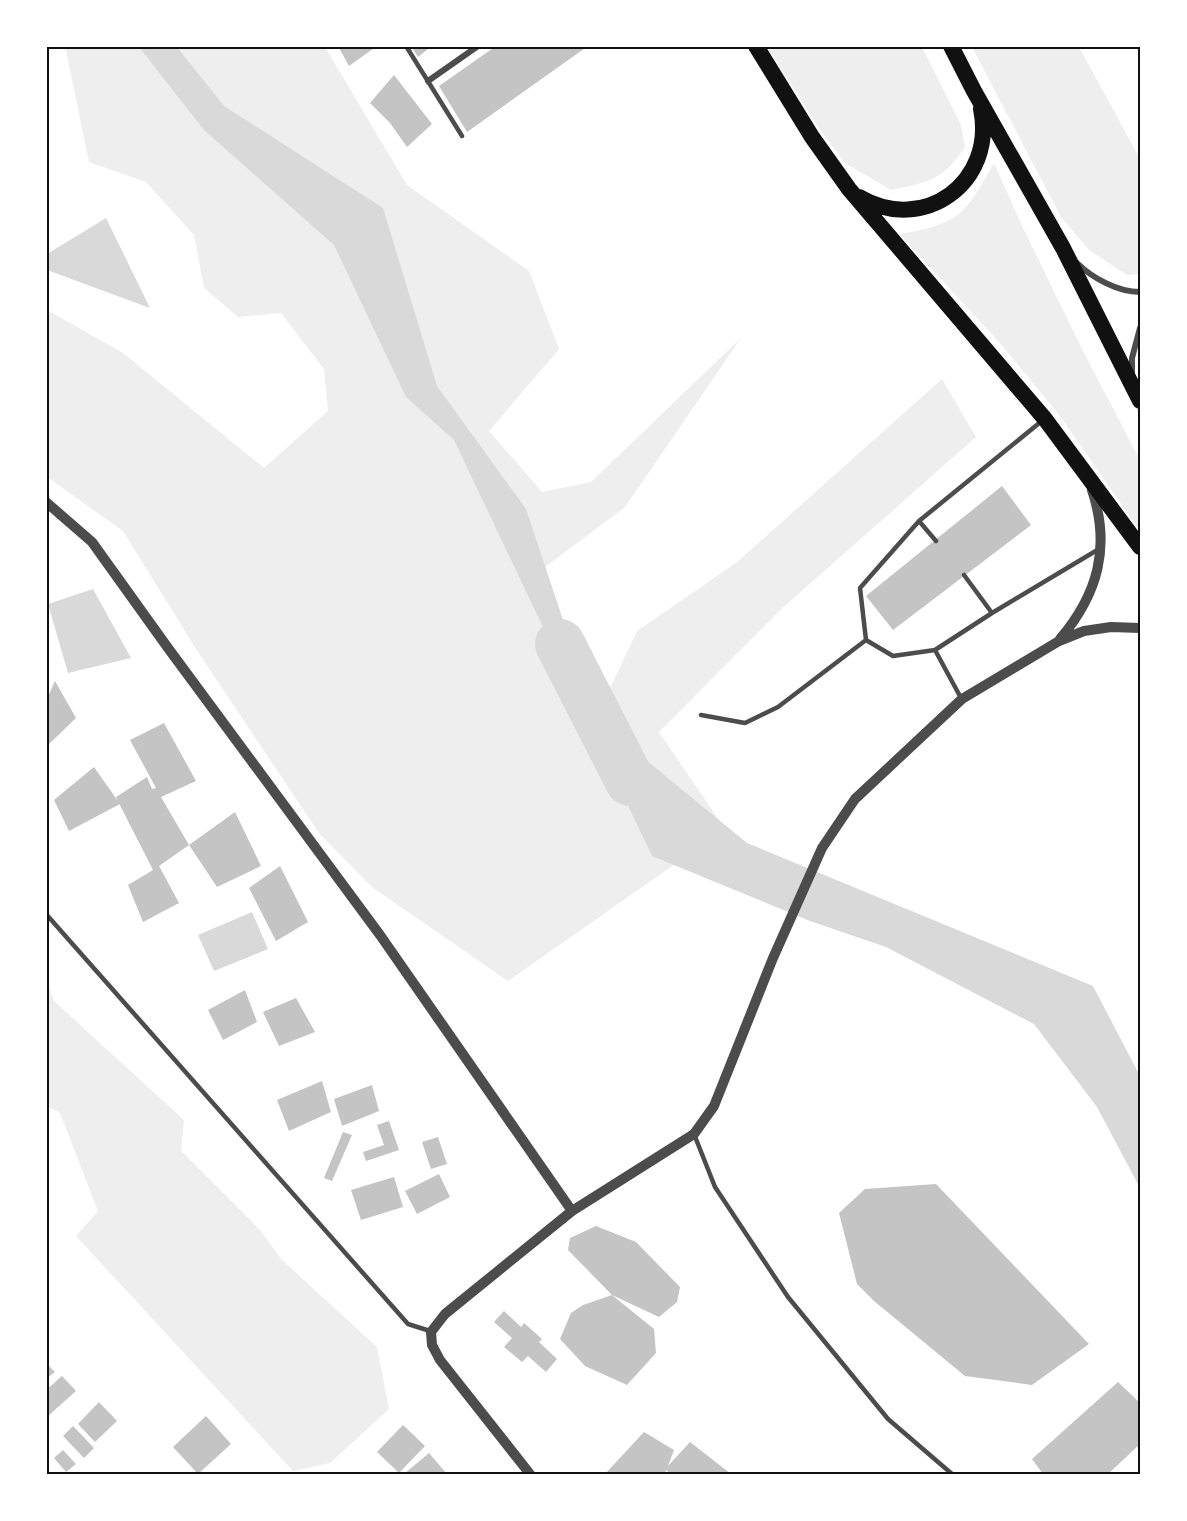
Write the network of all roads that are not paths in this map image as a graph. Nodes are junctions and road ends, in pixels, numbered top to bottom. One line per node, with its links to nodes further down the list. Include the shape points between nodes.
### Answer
1 (406, 46): 5 (lane)
2 (478, 46): 5 (street)
3 (756, 46): 8 (highway)
4 (951, 46): 6 (highway)
5 (428, 81): 7 (lane)
6 (974, 91): 8 (highway, via 982,118 981,146 971,172 952,193 928,206 900,211 873,205); 9 (highway)
7 (462, 136)
8 (849, 189): 14 (highway)
9 (1063, 248): 10 (street, via 1082,268 1106,283); 12 (highway)
10 (1140, 291)
11 (1140, 328): 12 (street, via 1132,358)
12 (1132, 384): 13 (highway)
13 (1140, 401)
14 (1045, 419): 15 (highway); 17 (lane)
15 (1088, 475): 19 (highway); 20 (street, via 1099,510)
16 (46, 502): 31 (street, via 92,542 380,935)
17 (919, 522): 18 (lane); 24 (lane, via 860,588)
18 (936, 541)
19 (1140, 547)
20 (1101, 548): 22 (lane); 25 (street, via 1089,598)
21 (964, 575): 22 (lane)
22 (992, 613): 26 (lane)
23 (1140, 628): 25 (street, via 1084,631)
24 (866, 640): 26 (lane, via 893,656); 28 (lane, via 777,708 745,723)
25 (1059, 640): 27 (street)
26 (935, 650): 27 (lane)
27 (962, 699): 30 (street, via 855,799 822,848 714,1106)
28 (700, 715)
29 (46, 914): 32 (lane, via 408,1324)
30 (694, 1134): 31 (street); 34 (lane, via 716,1186 788,1297 888,1419)
31 (572, 1212): 32 (street, via 445,1314)
32 (431, 1332): 33 (street, via 432,1345 440,1360)
33 (530, 1474)
34 (952, 1474)

